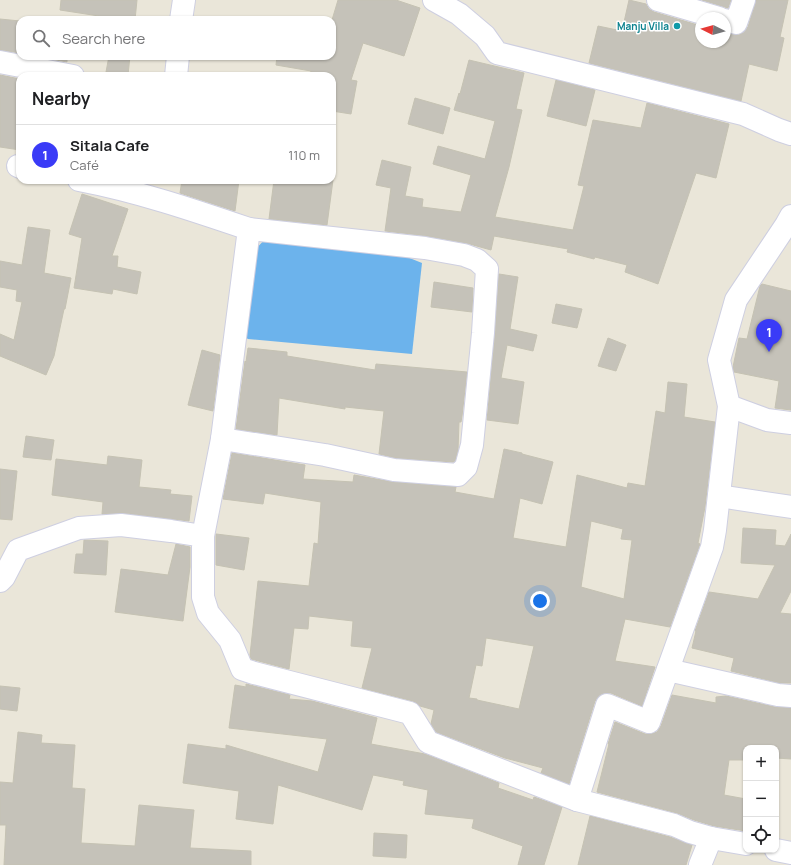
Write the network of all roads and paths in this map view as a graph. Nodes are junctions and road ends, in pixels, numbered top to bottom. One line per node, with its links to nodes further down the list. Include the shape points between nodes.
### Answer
1 (184, 0): 6 (street)
2 (434, 0): 12 (street, via 459,14 485,36 497,53 743,114)
3 (658, 0): 5 (street)
4 (744, 0): 7 (street, via 736,23)
5 (699, 12)
6 (182, 16)
7 (731, 22)
8 (178, 60): 11 (street)
9 (0, 62): 10 (street)
10 (52, 72)
11 (176, 72)
12 (791, 134)
13 (120, 185): 15 (street)
14 (791, 216): 16 (street, via 736,300 719,360)
15 (249, 229): 18 (street); 18 (street, via 425,248 464,255 482,263 487,269 484,325 472,445 466,467 458,475 394,470 324,455)
16 (729, 406): 17 (street, via 767,420); 19 (street)
17 (791, 423)
18 (222, 439): 21 (street)
19 (719, 496): 20 (street); 23 (street, via 712,547)
20 (791, 507)
21 (204, 536): 22 (street, via 121,525 79,528 18,550); 25 (street, via 203,597 208,613 230,640 242,669 410,713 428,742)
22 (0, 581)
23 (668, 670): 24 (street); 25 (street, via 649,722 607,705)
24 (791, 696)
25 (577, 800): 26 (street, via 674,825)
26 (711, 838): 27 (street); 30 (street)
27 (743, 843)
28 (779, 851): 29 (street)
29 (791, 853)
30 (700, 865)

